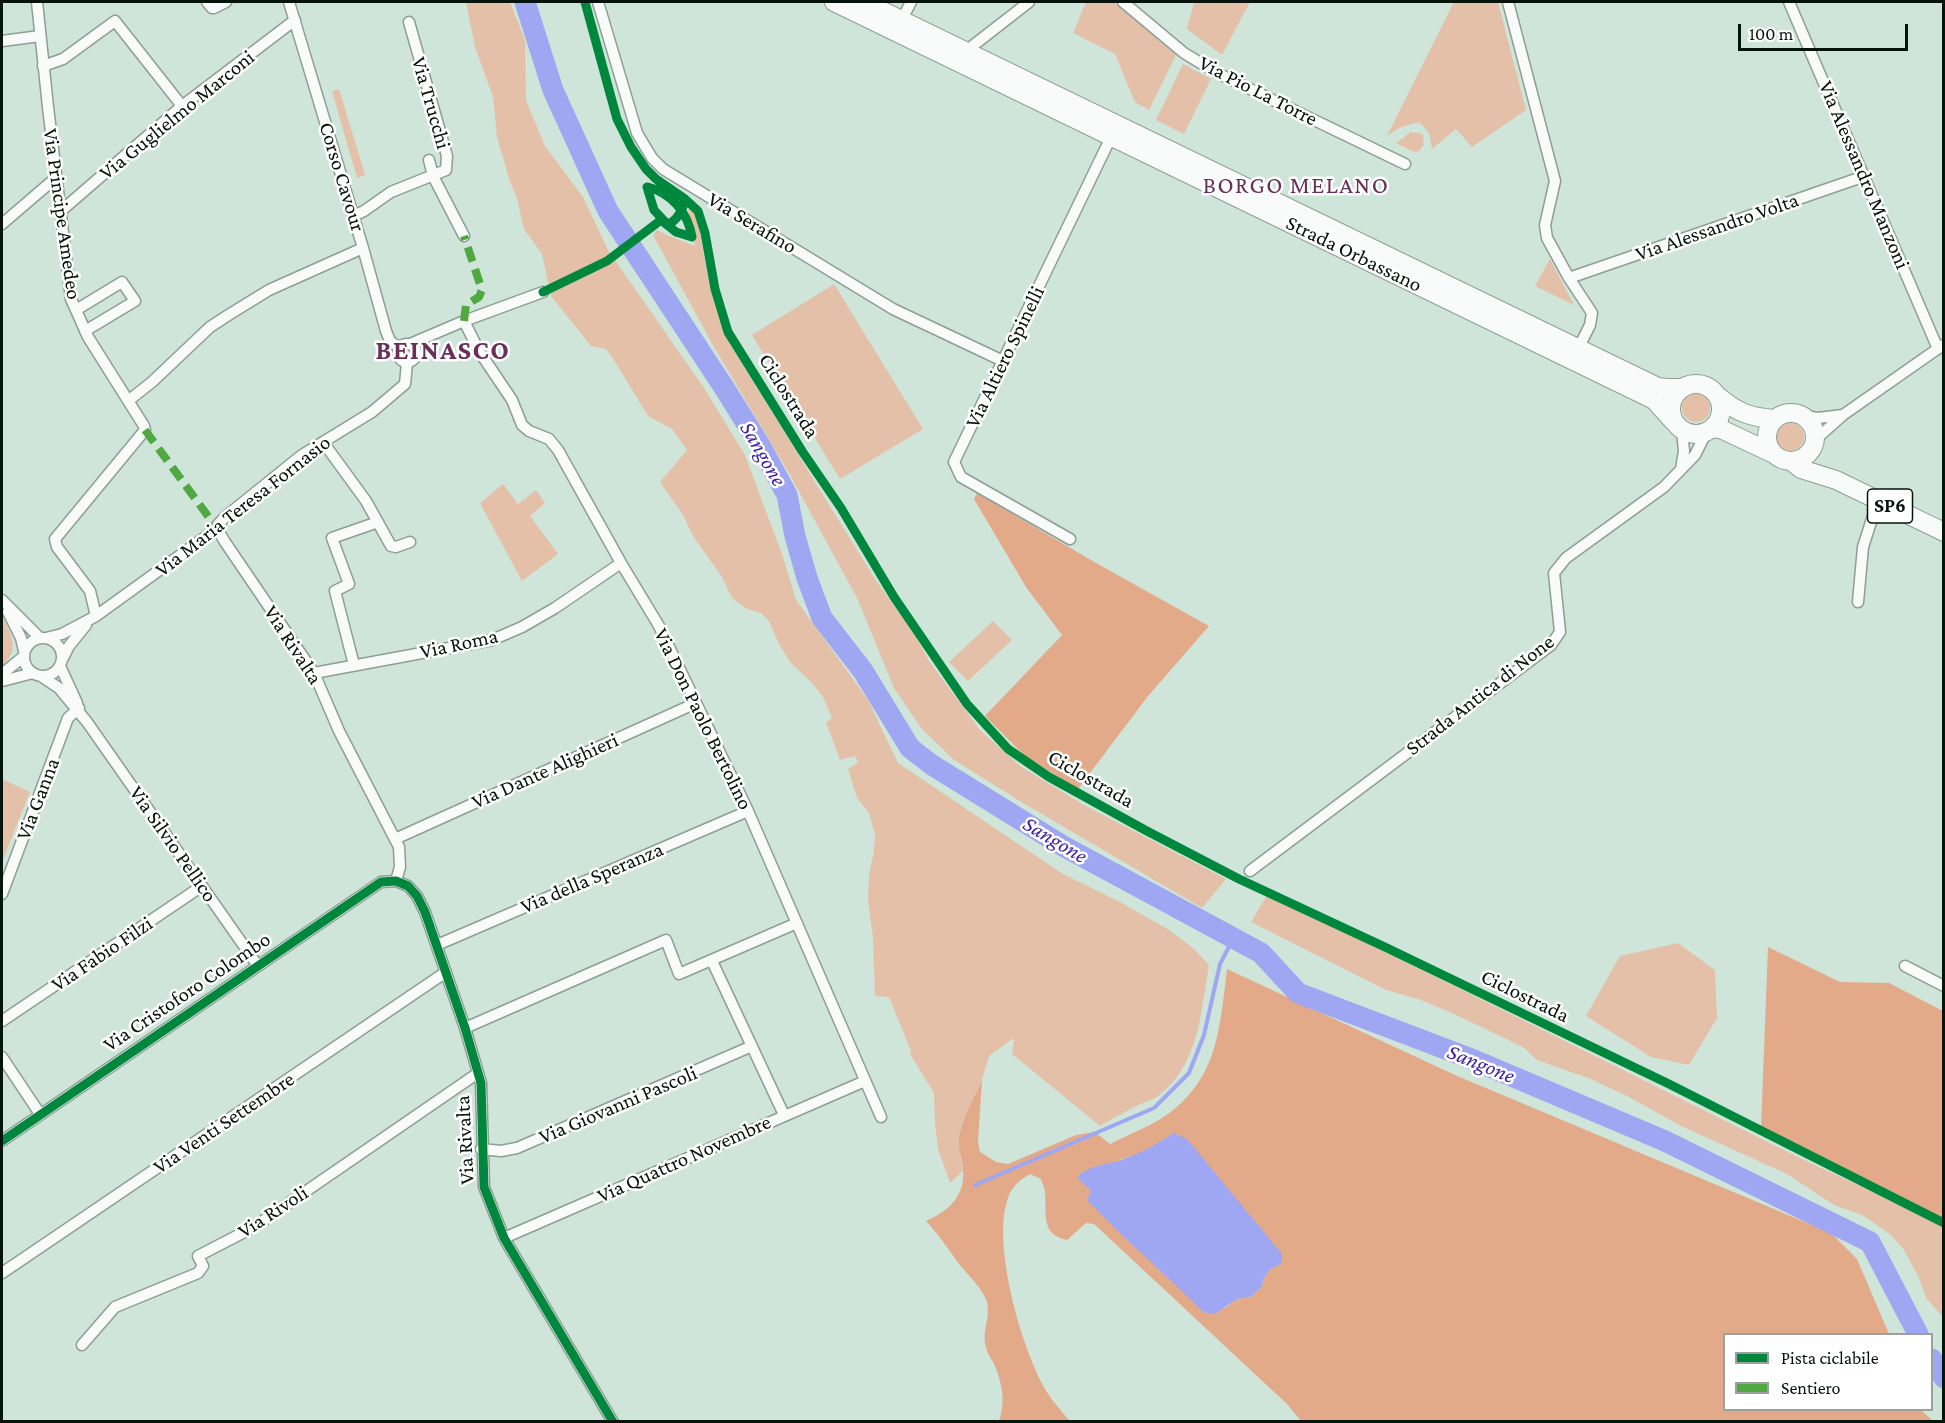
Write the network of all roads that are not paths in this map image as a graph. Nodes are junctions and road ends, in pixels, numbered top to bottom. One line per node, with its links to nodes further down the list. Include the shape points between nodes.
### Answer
1 (37, 2): 16 (street, Via Principe Amedeo)
2 (207, 2): 3 (street, via 212,8)
3 (226, 2)
4 (289, 2): 13 (street, Corso Cavour)
5 (598, 2): 40 (street, Via Serafino, via 637,133 663,169 893,309)
6 (834, 2): 15 (main road, Strada Orbassano)
7 (864, 2): 15 (main road, Strada Orbassano)
8 (911, 2): 15 (street)
9 (1029, 2): 18 (street)
10 (1123, 2): 23 (street, Via Pio La Torre, via 1184,53 1217,73)
11 (1508, 2): 32 (street, via 1555,181 1545,225 1547,238)
12 (1790, 2): 25 (street, Via Alessandro Manzoni)
13 (294, 20): 20 (street, Via Guglielmo Marconi); 28 (street, Corso Cavour)
14 (409, 22): 24 (street, Via Trucchi, via 447,156 446,170)
15 (898, 26): 18 (main road, Strada Orbassano)
16 (40, 36): 17 (street); 19 (street, Via Principe Amedeo)
17 (2, 41)
18 (963, 57): 21 (main road, Strada Orbassano)
19 (43, 66): 20 (street, via 63,59 115,21); 26 (street, Via Principe Amedeo)
20 (182, 106): 27 (street, Via Guglielmo Marconi)
21 (1114, 130): 39 (main road, Strada Orbassano); 40 (street, Via Altiero Spinelli); 47 (main road, Strada Orbassano, via 1654,400)
22 (429, 160): 24 (street, Via Trucchi)
23 (1405, 164)
24 (434, 176): 28 (street, Via Trucchi, via 391,192); 30 (street, Via Trucchi)
25 (1865, 176): 32 (street, Via Alessandro Volta); 38 (street, Via Alessandro Manzoni)
26 (57, 181): 27 (street, Via Principe Amedeo); 29 (street)
27 (60, 211): 34 (street, Via Principe Amedeo, via 71,299)
28 (353, 216): 31 (street, Corso Cavour)
29 (2, 224)
30 (464, 236)
31 (363, 248): 37 (street, Corso Cavour, via 390,341); 43 (street, via 269,290 210,327)
32 (1569, 278): 39 (street, via 1592,313)
33 (543, 292): 35 (street)
34 (76, 310): 36 (street, Via Principe Amedeo); 36 (street, via 122,282 135,301)
35 (464, 321): 37 (street); 61 (street, Via Don Paolo Bertolino, via 512,399 522,425 549,439 558,450)
36 (85, 331): 43 (street, Via Principe Amedeo)
37 (405, 346): 49 (street, Via Maria Teresa Fornasio, via 415,348 416,354 407,362 403,387 372,412)
38 (1941, 347): 45 (street)
39 (1578, 349): 41 (main road, Strada Orbassano, via 1658,387)
40 (1003, 360): 59 (street, Via Altiero Spinelli, via 954,462 961,477)
41 (1682, 388): 42 (main road, via 1698,383); 47 (main road, via 1670,408)
42 (1719, 397): 46 (main road, via 1745,415); 48 (main road, via 1721,414)
43 (128, 401): 64 (street, Via Principe Amedeo, via 145,430 54,541 90,591)
44 (1804, 416): 45 (street); 46 (main road, via 1792,412); 50 (main road, via 1813,427)
45 (1843, 416): 50 (street)
46 (1774, 419): 51 (main road, via 1767,436)
47 (1677, 425): 48 (main road, via 1692,434); 53 (street, via 1684,451)
48 (1709, 431): 51 (main road, via 1723,430); 53 (street, Strada Antica di None)
49 (322, 442): 56 (street); 57 (street, Via Maria Teresa Fornasio)
50 (1814, 444): 52 (main road, via 1804,458); 54 (main road, SP6, via 1821,466)
51 (1774, 454): 52 (main road)
52 (1791, 461): 54 (main road, SP6, via 1808,472)
53 (1681, 470): 77 (street, Strada Antica di None, via 1665,487 1566,558 1554,573 1560,632 1551,645)
54 (1836, 480): 55 (main road, SP6)
55 (1878, 500): 58 (main road, SP6); 63 (street, via 1863,547)
56 (378, 522): 60 (street, via 391,546); 68 (street, via 332,538 349,584 335,591)
57 (216, 527): 64 (street, Via Maria Teresa Fornasio); 69 (street, Via Rivalta)
58 (1944, 532)
59 (1070, 539)
60 (410, 542)
61 (621, 563): 68 (street, Via Roma, via 555,608 492,640); 73 (street, Via Don Paolo Bertolino, via 659,626)
62 (2, 601): 65 (street); 66 (street, via 21,638)
63 (1858, 602)
64 (93, 618): 65 (street, Via Maria Teresa Fornasio, via 62,634); 67 (street, Via Maria Teresa Fornasio)
65 (43, 638): 66 (street, via 31,641); 67 (street, via 59,645)
66 (24, 654): 70 (street); 71 (street, via 27,668)
67 (61, 662): 71 (street, via 52,674); 74 (street, Via Silvio Pellico)
68 (354, 665): 69 (street, Via Roma)
69 (314, 673): 76 (street, Via Rivalta)
70 (2, 674)
71 (37, 675): 72 (street); 74 (street, Via Silvio Pellico, via 58,688)
72 (2, 681)
73 (696, 703): 75 (street, Via Don Paolo Bertolino); 76 (street, Via Dante Alighieri)
74 (78, 709): 79 (street, Via Silvio Pellico); 80 (street, Via Ganna, via 68,718)
75 (748, 811): 81 (street, Via Don Paolo Bertolino); 82 (street, Via della Speranza)
76 (395, 839): 78 (street, Via Rivalta, via 401,860)
77 (1250, 871)
78 (396, 881): 82 (street, Via Rivalta, via 417,896); 84 (street, Via Cristoforo Colombo, via 381,882)
79 (202, 886): 84 (street, Via Silvio Pellico); 88 (street, Via Fabio Filzi)
80 (2, 894)
81 (797, 923): 83 (street); 93 (street, Via Don Paolo Bertolino)
82 (437, 945): 86 (street, Via Rivalta)
83 (712, 961): 89 (street, via 679,974 666,939); 90 (street)
84 (258, 966): 94 (street, Via Cristoforo Colombo)
85 (1905, 966): 87 (street)
86 (446, 972): 89 (street, Via Rivalta); 100 (street, Via Venti Settembre)
87 (1944, 986)
88 (2, 1021)
89 (465, 1028): 92 (street, Via Rivalta)
90 (752, 1046): 95 (street); 98 (street, Via Giovanni Pascoli, via 517,1148)
91 (2, 1057): 94 (street)
92 (478, 1073): 98 (street, Via Rivalta); 101 (street, Via Rivoli, via 254,1227 198,1256 203,1266 198,1273 115,1307)
93 (865, 1081): 95 (street, Via Quattro Novembre); 96 (street, Via Don Paolo Bertolino)
94 (40, 1114): 97 (street, Via Cristoforo Colombo)
95 (784, 1115): 99 (street, Via Quattro Novembre)
96 (881, 1117)
97 (2, 1141)
98 (481, 1149): 99 (street, Via Rivalta, via 484,1187)
99 (504, 1238): 102 (street, Via Rivalta)
100 (2, 1273)
101 (82, 1345)
102 (613, 1422)

